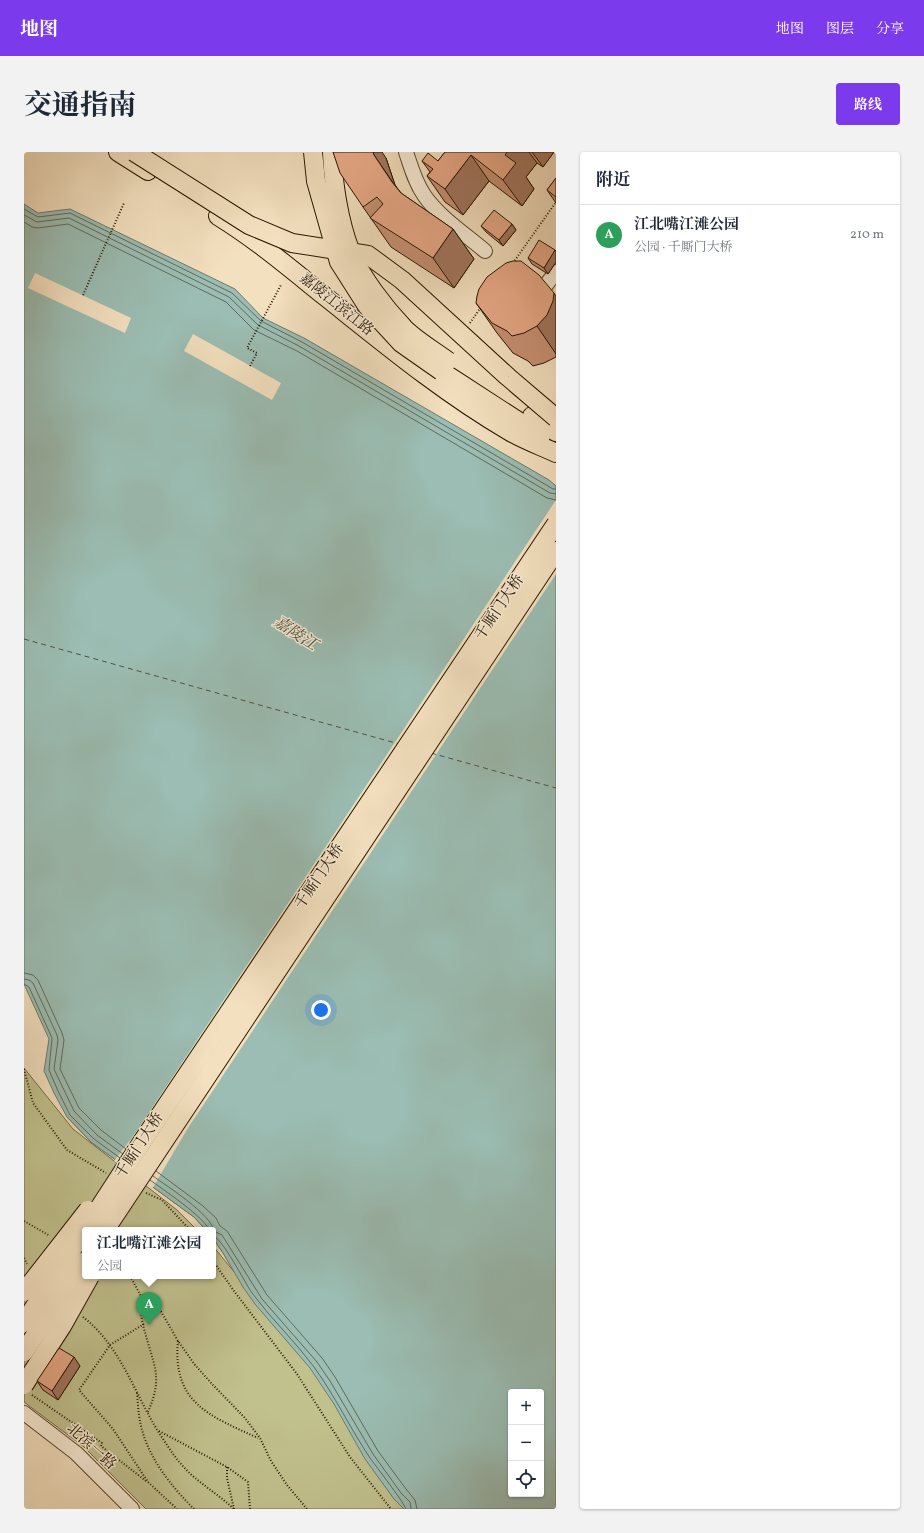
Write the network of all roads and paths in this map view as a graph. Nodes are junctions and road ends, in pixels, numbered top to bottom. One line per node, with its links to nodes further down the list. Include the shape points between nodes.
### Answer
1 (118, 152): 11 (main road, 嘉陵江滨江路, via 234,226)
2 (134, 152): 8 (main road, bridge, via 249,225)
3 (313, 152): 21 (main road, 嘉陵江滨江路, bridge, via 316,181 339,262 367,306 401,343)
4 (332, 152): 20 (main road, 嘉陵江滨江路, bridge, via 333,176 350,251 371,288 404,329)
5 (406, 152): 9 (street, via 412,173 424,195 445,218)
6 (124, 202): 15 (path)
7 (556, 202): 10 (path)
8 (292, 243): 11 (main road, via 284,251); 19 (main road, bridge, via 368,255 402,280)
9 (485, 251)
10 (512, 264)
11 (290, 268): 22 (main road, 嘉陵江滨江路, via 439,385 510,432)
12 (556, 272): 14 (street)
13 (281, 285): 18 (path, via 247,348 257,353)
14 (546, 285)
15 (83, 295)
16 (485, 302): 17 (path)
17 (467, 327)
18 (250, 366)
19 (556, 418)
20 (556, 432)
21 (556, 446)
22 (556, 453)
23 (556, 524): 26 (main road, 千厮门大桥, bridge)
24 (556, 551): 26 (main road, 千厮门大桥, bridge)
25 (24, 1069): 27 (path, via 33,1103 67,1150)
26 (150, 1147): 29 (main road, 千厮门大桥, bridge); 30 (main road, 千厮门大桥, bridge); 31 (main road, bridge); 40 (main road, bridge)
27 (107, 1174)
28 (141, 1191): 32 (path, via 162,1200)
29 (87, 1227)
30 (107, 1227)
31 (116, 1227)
32 (187, 1227)
33 (82, 1235): 43 (main road, 千厮门大桥, bridge)
34 (24, 1258): 37 (path)
35 (82, 1265): 47 (main road, bridge)
36 (216, 1265): 64 (path, via 297,1374 350,1457)
37 (29, 1267)
38 (88, 1279): 48 (main road, bridge)
39 (132, 1279): 41 (path)
40 (24, 1292)
41 (146, 1305): 44 (path, via 142,1310); 45 (path, via 159,1308)
42 (78, 1313): 46 (path)
43 (24, 1323)
44 (144, 1324): 46 (path); 50 (path, via 156,1375 156,1392)
45 (178, 1341): 54 (path, via 195,1365 246,1418); 54 (path, via 179,1373 194,1401 217,1419)
46 (110, 1345): 49 (path); 56 (path, via 79,1390 113,1429)
47 (24, 1352)
48 (27, 1390): 56 (path, via 102,1443 101,1446)
49 (137, 1391): 50 (path); 60 (path, via 140,1421 147,1444 169,1482)
50 (148, 1412): 53 (path)
51 (24, 1413): 58 (street, 北滨一路, via 76,1453)
52 (24, 1423): 57 (street, 北滨一路, via 69,1459)
53 (158, 1431): 55 (path); 61 (path, via 178,1461)
54 (260, 1438): 63 (path, via 287,1485)
55 (228, 1467): 61 (path, via 227,1478); 62 (path, via 248,1482)
56 (148, 1482): 59 (path)
57 (120, 1509)
58 (132, 1509)
59 (177, 1509)
60 (194, 1509)
61 (234, 1509)
62 (250, 1509)
63 (307, 1509)
64 (391, 1509)

